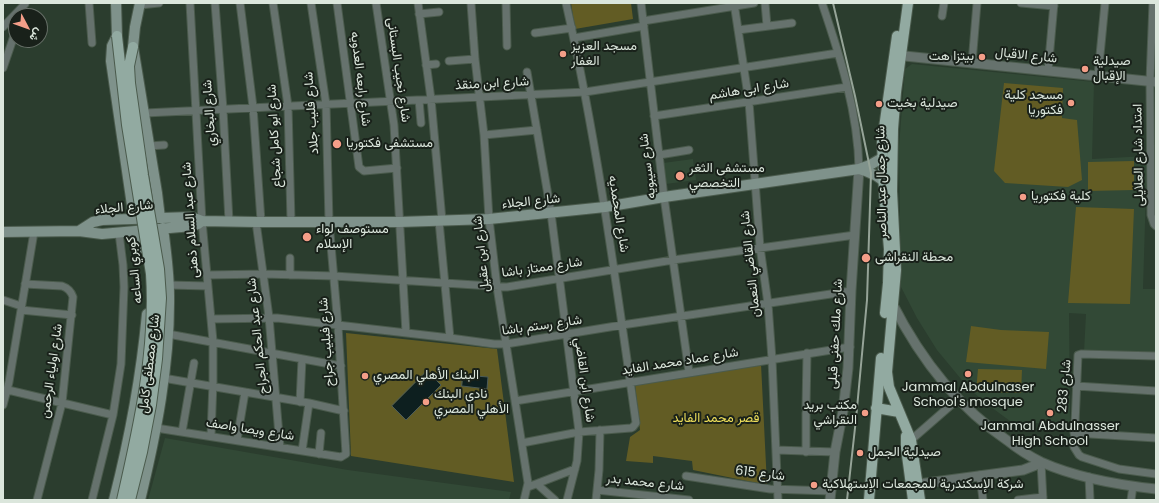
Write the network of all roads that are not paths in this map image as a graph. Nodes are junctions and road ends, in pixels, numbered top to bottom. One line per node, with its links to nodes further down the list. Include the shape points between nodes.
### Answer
1 (90, 3): 43 (street)
2 (116, 3): 41 (main road)
3 (159, 3): 27 (street)
4 (190, 3): 74 (street, شارع عبد السلام ذهنى)
5 (214, 3): 73 (street, شارع البخاري)
6 (240, 3): 72 (street, شارع عبد الحكم الجراح)
7 (273, 3): 71 (street, شارع ابو كامل شجاع)
8 (311, 3): 70 (street, شارع فليب جلاد)
9 (338, 3): 69 (street, شارع رابعه العدويه)
10 (376, 3): 67 (street, شارع نجيب البستانى)
11 (418, 3): 31 (street)
12 (471, 3): 49 (street, شارع ابن عقيل)
13 (506, 3): 44 (street)
14 (566, 3): 38 (street, شارع المحمديه)
15 (641, 3): 35 (street, شارع سيبويه)
16 (754, 3): 28 (street)
17 (765, 3): 36 (street)
18 (822, 3): 47 (street)
19 (903, 3): 48 (main road, شارع جمال عبد الناصر)
20 (908, 3): 48 (main road, شارع جمال عبد الناصر)
21 (944, 3): 32 (street)
22 (977, 3): 51 (street)
23 (1021, 3): 29 (street)
24 (1105, 3): 58 (street)
25 (1153, 3): 33 (street, امتداد شارع العلايلى)
26 (25, 4): 37 (street)
27 (140, 4): 45 (main road)
28 (735, 5): 35 (street); 39 (street, شارع القاضي النعمان)
29 (1054, 5): 56 (street)
30 (439, 12): 31 (street)
31 (419, 14): 53 (street)
32 (942, 16)
33 (1154, 18): 60 (street, امتداد شارع العلايلى)
34 (792, 23): 36 (street)
35 (643, 24): 42 (street); 59 (street, شارع سيبويه)
36 (767, 26): 39 (street)
37 (3, 27)
38 (572, 28): 40 (street); 42 (street, شارع المحمديه)
39 (738, 30): 55 (street, شارع القاضي النعمان)
40 (535, 33)
41 (117, 36): 94 (main road, via 112,46 111,61); 215 (main road, كوبري الساعه, bridge, via 127,125 153,294 146,381)
42 (574, 38): 62 (street, شارع المحمديه)
43 (92, 42)
44 (507, 46)
45 (133, 47): 75 (main road); 216 (main road, كوبري الساعه, bridge, via 129,66 130,83 159,269 161,298 151,405)
46 (10, 48): 54 (street)
47 (838, 53): 55 (street, شارع ابن منقذ); 61 (street)
48 (897, 55): 51 (street, شارع الاقبال); 84 (main road, شارع جمال عبد الناصر, via 896,92)
49 (475, 59): 50 (street); 64 (street, شارع ابن عقيل)
50 (450, 62)
51 (972, 63): 56 (street, شارع الاقبال)
52 (436, 64): 53 (street)
53 (426, 65): 65 (street)
54 (3, 68)
55 (744, 68): 59 (street, شارع ابن منقذ); 68 (street, شارع القاضي النعمان)
56 (1048, 71): 58 (street, شارع الاقبال)
57 (527, 72): 63 (street, شارع ابن القاضي)
58 (1098, 76): 60 (street, شارع الاقبال)
59 (650, 82): 62 (street, شارع ابن منقذ); 76 (street, شارع سيبويه)
60 (1153, 82): 103 (street, امتداد شارع العلايلى, via 1151,215)
61 (847, 87): 68 (street, شارع ابى هاشم); 86 (street, via 858,146)
62 (584, 92): 63 (street, شارع ابن منقذ); 91 (street, شارع المحمديه)
63 (531, 94): 64 (street, شارع ابن منقذ); 78 (street, شارع ابن القاضي)
64 (480, 96): 65 (street, شارع ابن منقذ); 79 (street, شارع ابن عقيل)
65 (430, 99): 66 (street, شارع ابن منقذ); 96 (street)
66 (419, 100): 67 (street, شارع ابن منقذ); 77 (street)
67 (391, 101): 69 (street, شارع ابن منقذ); 85 (street, شارع نجيب البستانى)
68 (749, 102): 76 (street, شارع ابى هاشم); 88 (street, شارع القاضي النعمان)
69 (351, 103): 70 (street, شارع ابن منقذ); 85 (street, شارع رابعه العدويه, via 360,169 364,171)
70 (326, 104): 71 (street, شارع ابن منقذ); 101 (street, شارع فليب جلاد)
71 (288, 106): 72 (street, شارع ابن منقذ); 99 (street, شارع ابو كامل شجاع)
72 (253, 107): 73 (street, شارع ابن منقذ); 100 (street, شارع عبد الحكم الجراح)
73 (223, 109): 74 (street, شارع ابن منقذ); 98 (street, شارع البخاري)
74 (196, 110): 75 (street, شارع ابن منقذ); 97 (street, شارع عبد السلام ذهنى)
75 (145, 113): 81 (main road)
76 (654, 116): 83 (street, شارع سيبويه)
77 (421, 123)
78 (537, 130): 79 (street); 92 (street, شارع ابن القاضي)
79 (484, 135): 95 (street, شارع ابن عقيل)
80 (164, 145): 81 (street)
81 (149, 146): 93 (main road)
82 (689, 150): 83 (street)
83 (659, 155): 90 (street, شارع سيبويه)
84 (887, 158): 86 (main road, شارع الجلاء); 87 (main road, شارع جمال عبد الناصر); 89 (main road, شارع جمال عبد الناصر)
85 (397, 168): 102 (street, شارع نجيب البستانى)
86 (859, 169): 87 (main road, شارع الجلاء); 88 (main road, شارع الجلاء); 110 (street, شارع ملك حفنى قبلى)
87 (883, 180): 89 (main road, شارع الجلاء); 171 (main road, شارع جمال عبد الناصر, via 889,266)
88 (756, 184): 90 (main road, شارع الجلاء); 111 (street, شارع القاضي النعمان)
89 (892, 191): 128 (main road, شارع جمال عبد الناصر, via 896,270)
90 (664, 197): 91 (main road, شارع الجلاء); 113 (street, شارع سيبويه)
91 (605, 207): 92 (main road, شارع الجلاء); 114 (street, شارع المحمديه)
92 (551, 213): 95 (main road, شارع الجلاء); 119 (street, شارع ابن القاضي)
93 (160, 218): 94 (main road, شارع الجلاء); 97 (main road, شارع الجلاء, via 191,216)
94 (134, 219): 105 (main road, شارع الجلاء, via 102,220)
95 (489, 219): 96 (main road, شارع الجلاء); 125 (street, شارع ابن عقيل)
96 (440, 220): 102 (main road, شارع الجلاء); 121 (street)
97 (202, 221): 98 (main road, شارع الجلاء); 104 (main road, شارع الجلاء, via 195,225); 116 (street, شارع عبد السلام ذهنى)
98 (228, 221): 100 (main road, شارع الجلاء)
99 (291, 221): 100 (main road, شارع الجلاء); 101 (main road, شارع الجلاء)
100 (258, 222): 115 (street, شارع عبد الحكم الجراح)
101 (329, 222): 102 (main road, شارع الجلاء); 118 (street, شارع فيليب جراح)
102 (399, 222): 120 (street, شارع نجيب البستانى)
103 (1156, 226)
104 (163, 228): 106 (main road, شارع الجلاء); 123 (main road, شارع مصطفى كامل)
105 (79, 231): 108 (main road); 109 (main road, شارع الجلاء)
106 (139, 231): 109 (main road, شارع الجلاء); 131 (main road, شارع مصطفى كامل, via 147,277)
107 (3, 232): 108 (main road)
108 (34, 232): 122 (street)
109 (119, 233): 174 (street, via 124,313 121,364)
110 (855, 235): 111 (street, شارع ممتاز باشا); 126 (street, شارع ملك حفنى قبلى)
111 (760, 247): 113 (street, شارع ممتاز باشا); 129 (street, شارع القاضي النعمان)
112 (290, 258): 117 (street)
113 (673, 260): 114 (street, شارع ممتاز باشا); 134 (street, شارع سيبويه)
114 (614, 270): 119 (street, شارع ممتاز باشا); 137 (street, شارع المحمديه)
115 (264, 274): 116 (street, شارع ممتاز باشا); 117 (street, شارع ممتاز باشا); 135 (street, شارع عبد الحكم الجراح)
116 (207, 275): 124 (street, شارع عبد السلام ذهنى)
117 (290, 275): 118 (street, شارع ممتاز باشا)
118 (334, 276): 120 (street, شارع ممتاز باشا); 138 (street, شارع فيليب جراح)
119 (559, 279): 125 (street, شارع ممتاز باشا); 141 (street, شارع ابن القاضي)
120 (403, 280): 121 (street, شارع ممتاز باشا); 139 (street, شارع نجيب البستانى)
121 (445, 282): 125 (street, شارع ممتاز باشا); 142 (street)
122 (25, 284): 130 (street); 133 (street, شارع اولياء الرحمن, via 67,288 73,297)
123 (169, 285): 124 (street); 132 (main road, شارع مصطفى كامل)
124 (208, 286): 136 (street, شارع عبد السلام ذهنى)
125 (497, 287): 144 (street, شارع ابن عقيل)
126 (851, 292): 129 (street, شارع رستم باشا); 145 (street, شارع ملك حفنى قبلى)
127 (3, 300): 130 (street)
128 (892, 303): 165 (street, via 921,354); 173 (main road, شارع جمال عبد الناصر, via 886,372)
129 (768, 304): 134 (street, شارع رستم باشا); 150 (street, شارع القاضي النعمان)
130 (21, 308): 133 (street); 155 (street)
131 (148, 309): 132 (main road, via 154,302 159,301 168,305); 214 (main road, شارع مصطفى كامل, via 136,403)
132 (169, 310): 140 (main road, شارع مصطفى كامل)
133 (72, 315): 168 (street, شارع اولياء الرحمن)
134 (681, 316): 137 (street, شارع رستم باشا); 153 (street, شارع سيبويه)
135 (269, 317): 136 (street, شارع رستم باشا); 138 (street, شارع رستم باشا); 146 (street, شارع عبد الحكم الجراح)
136 (211, 319): 143 (street, شارع عبد السلام ذهنى)
137 (622, 325): 141 (street, شارع رستم باشا); 157 (street, شارع المحمديه)
138 (338, 326): 139 (street, شارع رستم باشا); 152 (street, شارع فيليب جراح)
139 (406, 333): 142 (street, شارع رستم باشا)
140 (168, 334): 143 (street); 154 (main road, شارع مصطفى كامل)
141 (566, 335): 144 (street, شارع رستم باشا); 161 (street, شارع ابن القاضي)
142 (450, 338): 144 (street, شارع رستم باشا)
143 (213, 342): 146 (street); 158 (street, شارع عبد السلام ذهنى)
144 (506, 344): 166 (street, شارع ابن عقيل)
145 (850, 347): 147 (street, شارع عماد محمد الفايد); 191 (street, شارع ملك حفنى قبلى, via 846,390)
146 (272, 353): 149 (street); 164 (street, شارع عبد الحكم الجراح)
147 (807, 353): 150 (street, شارع عماد محمد الفايد); 190 (street)
148 (1156, 356): 159 (street, شارع 283, via 1079,355)
149 (302, 359): 152 (street); 167 (street)
150 (772, 359): 153 (street, شارع عماد محمد الفايد); 188 (street, شارع القاضي النعمان)
151 (194, 363): 156 (street)
152 (341, 366): 172 (street, شارع فيليب جراح)
153 (689, 372): 157 (street, شارع عماد محمد الفايد)
154 (163, 378): 156 (street); 175 (main road, شارع مصطفى كامل)
155 (6, 381): 160 (street)
156 (191, 382): 158 (street); 178 (street)
157 (630, 382): 161 (street, شارع عماد محمد الفايد); 176 (street, شارع المحمديه, via 635,425 631,428)
158 (213, 386): 163 (street); 182 (street, شارع عبد السلام ذهنى)
159 (1076, 386): 162 (street); 180 (street, شارع 283)
160 (8, 390): 168 (street); 170 (street)
161 (574, 391): 166 (street, شارع عماد محمد الفايد); 179 (street, شارع ابن القاضي)
162 (1156, 391)
163 (245, 392): 164 (street); 184 (street)
164 (276, 397): 167 (street); 187 (street, شارع عبد الحكم الجراح)
165 (958, 399): 185 (street); 194 (street, via 1000,436)
166 (515, 400): 186 (street, شارع ابن عقيل)
167 (300, 402): 169 (street)
168 (62, 403): 174 (street); 212 (street, شارع اولياء الرحمن)
169 (309, 403): 172 (street); 189 (street)
170 (3, 405)
171 (876, 408): 173 (main road); 224 (main road, شارع جمال عبد الناصر)
172 (344, 411): 193 (street, شارع فيليب جراح, via 347,452)
173 (899, 412): 177 (main road, شارع جمال عبد الناصر)
174 (113, 415): 213 (street)
175 (156, 428): 178 (street, شارع ويصا واصف); 217 (main road, شارع مصطفى كامل)
176 (600, 430): 179 (street); 206 (street)
177 (907, 430): 185 (main road, شارع جمال عبد الناصر); 225 (main road, شارع جمال عبد الناصر, via 906,448)
178 (182, 432): 182 (street, شارع ويصا واصف)
179 (579, 432): 186 (street); 195 (street, شارع ابن القاضي)
180 (1074, 433): 183 (street); 196 (street, شارع 283, via 1074,447 1082,457 1119,469)
181 (321, 434): 192 (street)
182 (211, 436): 184 (street, شارع ويصا واصف)
183 (1156, 437)
184 (238, 440): 187 (street, شارع ويصا واصف)
185 (911, 440): 201 (main road, شارع جمال عبد الناصر)
186 (522, 442): 203 (street, شارع ابن عقيل)
187 (280, 447): 189 (street, شارع ويصا واصف)
188 (776, 450): 190 (street); 204 (street, شارع القاضي النعمان)
189 (302, 451): 192 (street, شارع ويصا واصف)
190 (806, 452): 191 (street)
191 (835, 452): 208 (street, شارع ملك حفنى قبلى)
192 (319, 454): 193 (street, شارع ويصا واصف)
193 (341, 457)
194 (1041, 462): 197 (street, via 1023,470); 199 (street); 211 (street)
195 (575, 469): 200 (street); 220 (street, شارع ابن القاضي)
196 (1156, 474)
197 (980, 475): 201 (street); 227 (street)
198 (686, 476): 204 (street, شارع 615)
199 (1090, 477): 202 (street); 229 (street)
200 (537, 484): 203 (street); 219 (street)
201 (919, 484): 226 (main road, شارع جمال عبد الناصر)
202 (1132, 486): 205 (street); 230 (street)
203 (528, 487): 218 (street, شارع ابن عقيل)
204 (777, 489): 208 (street, شارع 615); 223 (street, شارع القاضي النعمان)
205 (1156, 489)
206 (597, 490): 207 (street, شارع محمد بدر); 221 (street)
207 (626, 496): 209 (street, شارع محمد بدر)
208 (831, 496)
209 (642, 497): 210 (street, شارع محمد بدر)
210 (663, 498): 222 (street, شارع محمد بدر)
211 (1043, 499): 228 (street)
212 (36, 500)
213 (92, 500)
214 (114, 500)
215 (122, 500)
216 (130, 500)
217 (140, 500)
218 (524, 500)
219 (555, 500)
220 (567, 500)
221 (596, 500)
222 (689, 500)
223 (778, 500)
224 (869, 500)
225 (912, 500)
226 (920, 500)
227 (983, 500)
228 (1018, 500)
229 (1090, 500)
230 (1131, 500)

